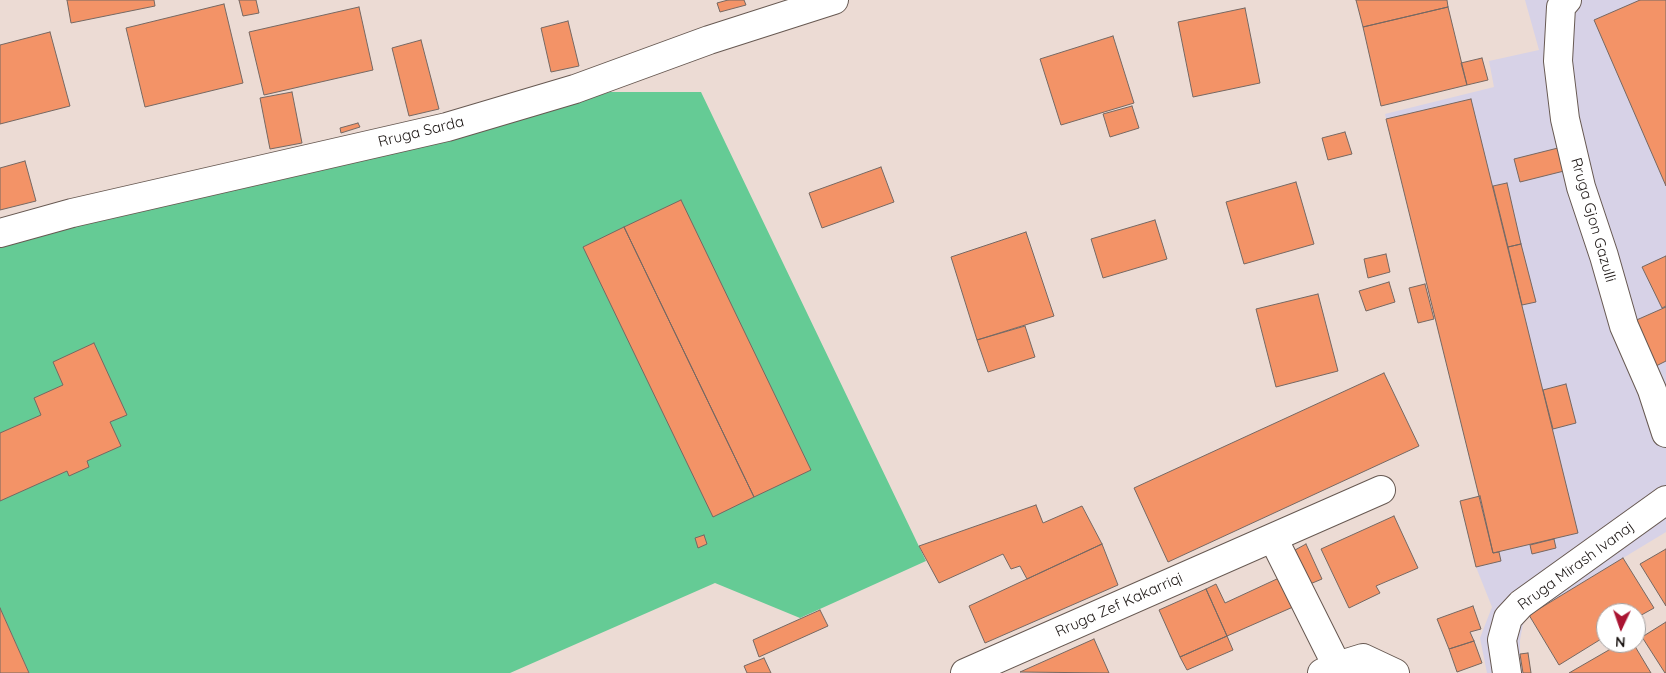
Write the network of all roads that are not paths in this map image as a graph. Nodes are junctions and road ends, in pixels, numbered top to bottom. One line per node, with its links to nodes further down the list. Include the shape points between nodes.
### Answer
1 (834, 0): 3 (street, Rruga Sarda, via 709,40 575,89 447,127 72,212)
2 (1566, 0): 4 (street, Rruga Gjon Gazulli, via 1561,7 1558,60 1565,119 1581,187 1624,326 1652,390)
3 (0, 234)
4 (1666, 433)
5 (1381, 490): 7 (street, Rruga Zef Kakarriqi)
6 (1666, 500): 11 (street, Rruga Mirash Ivanaj, via 1520,604 1508,618 1502,640)
7 (1273, 538): 8 (street); 9 (street, Rruga Zef Kakarriqi)
8 (1329, 670): 10 (street, via 1363,658)
9 (965, 673)
10 (1395, 673)
11 (1508, 673)

